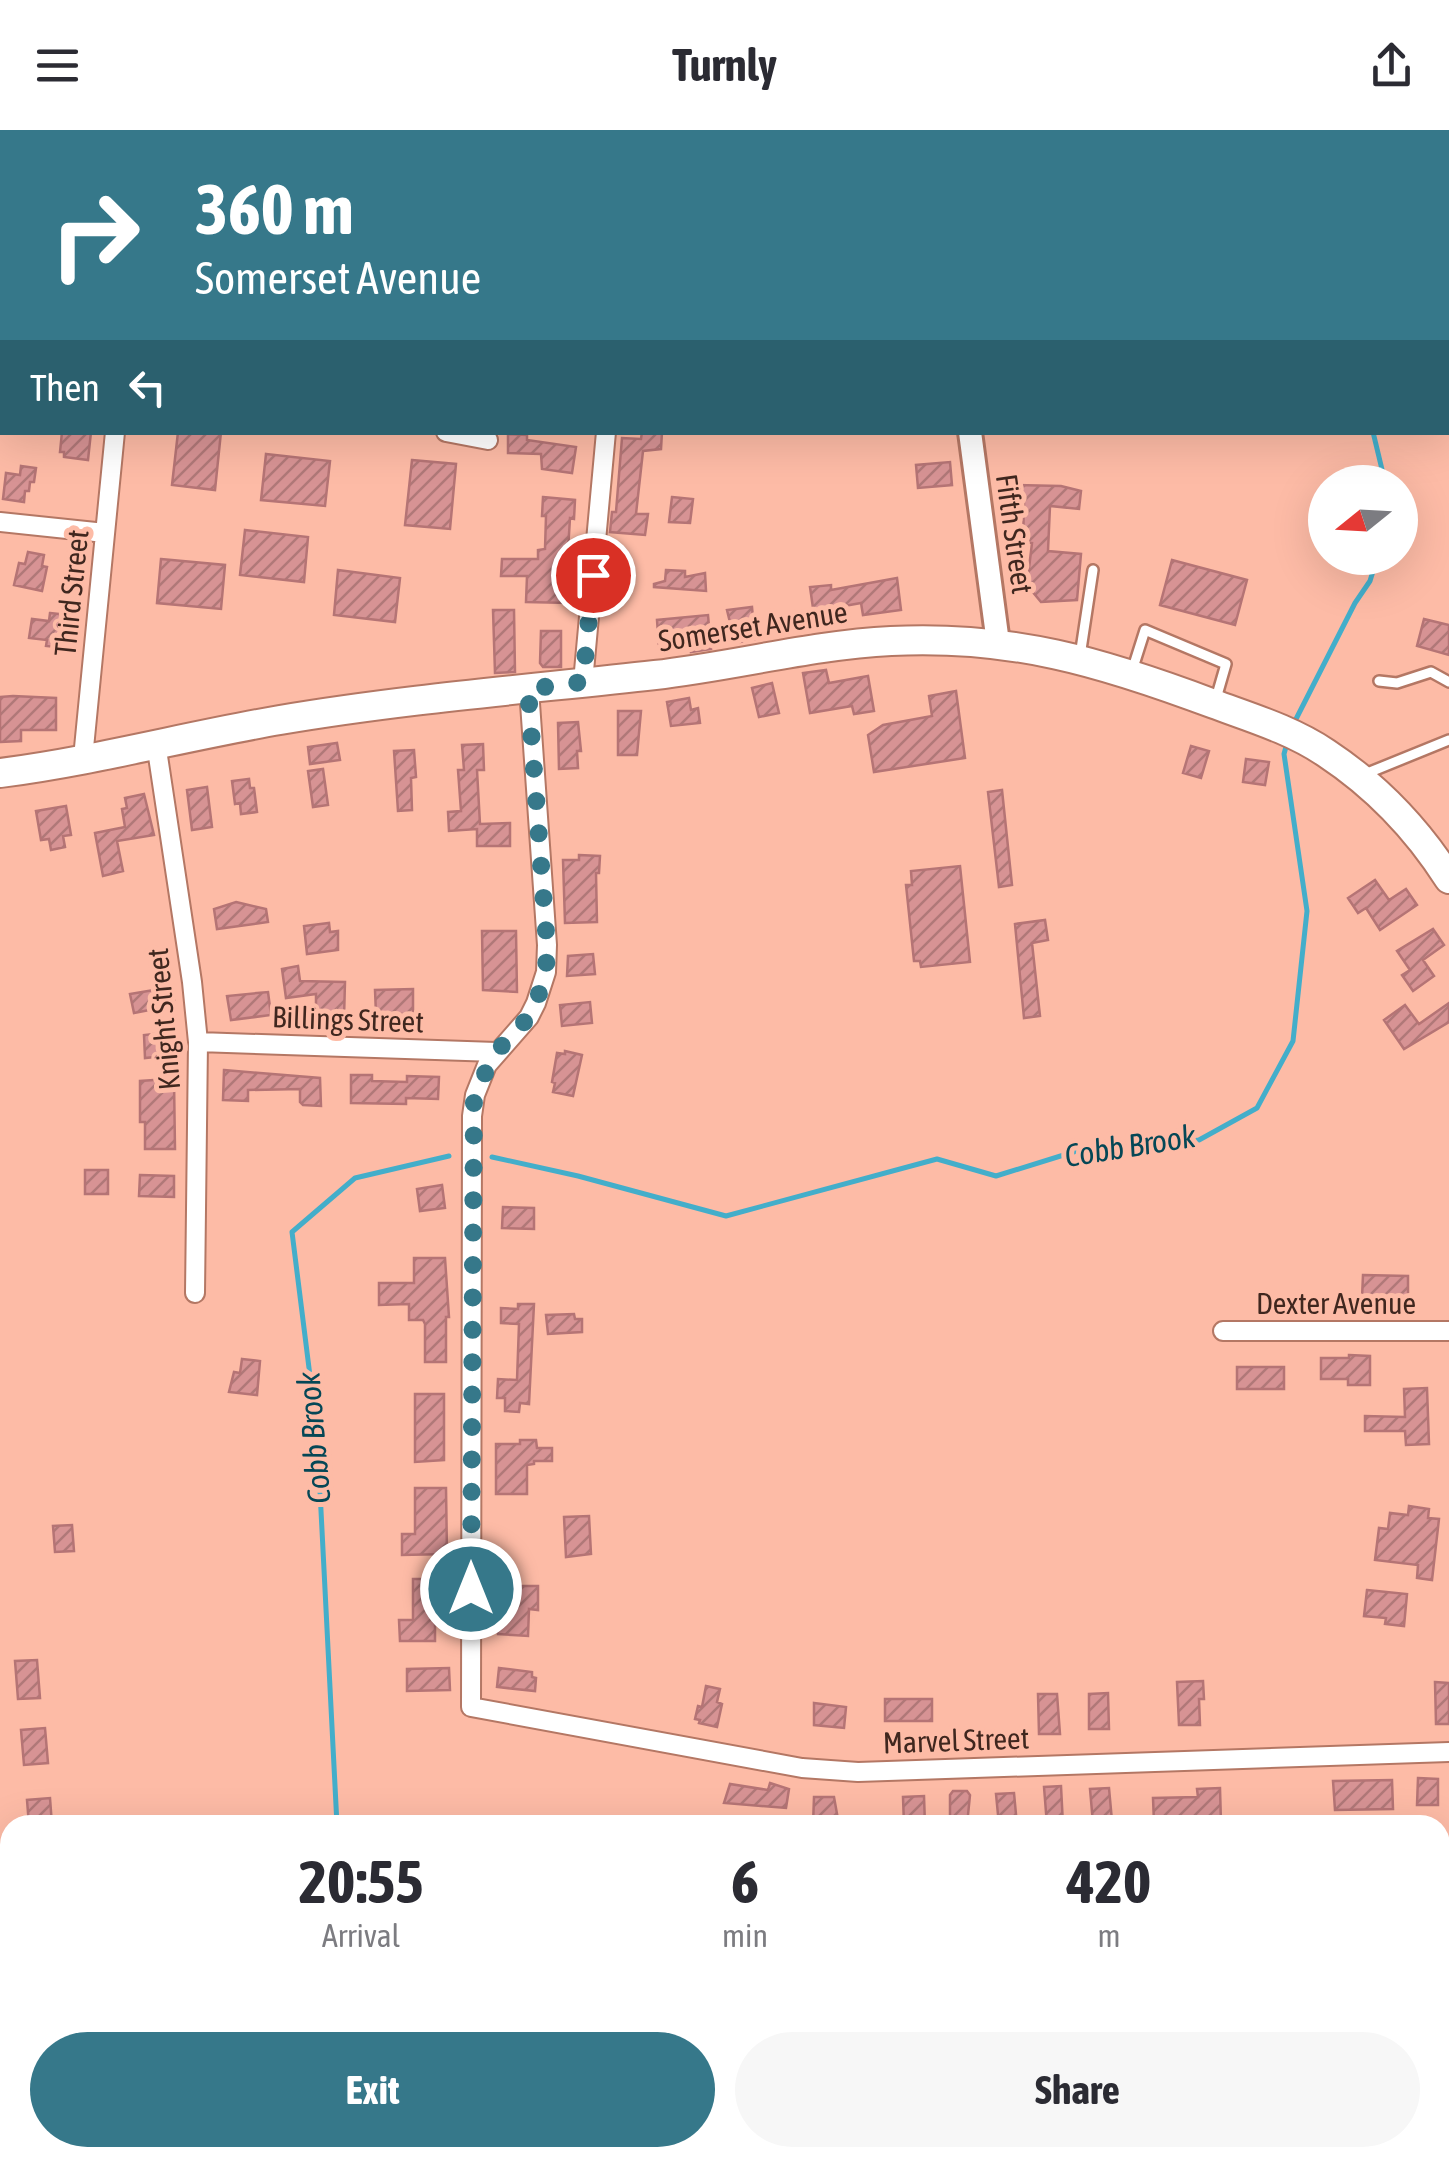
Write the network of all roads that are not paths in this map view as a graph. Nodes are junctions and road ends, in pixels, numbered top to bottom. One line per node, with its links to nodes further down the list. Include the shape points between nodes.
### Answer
1 (115, 435): 7 (street, Third Street)
2 (462, 435): 5 (street)
3 (606, 435): 13 (street)
4 (970, 435): 9 (street, Fifth Street)
5 (488, 440)
6 (0, 522): 7 (street)
7 (105, 534): 19 (street, Third Street)
8 (1093, 570): 10 (lane)
9 (998, 643): 10 (main road, Somerset Avenue); 13 (main road, Somerset Avenue, via 868,642)
10 (1080, 659): 11 (main road, Somerset Avenue)
11 (1131, 674): 16 (main road, Somerset Avenue); 16 (lane, via 1145,630 1226,664)
12 (1379, 681): 14 (lane, via 1431,672)
13 (583, 682): 15 (main road, Somerset Avenue)
14 (1449, 682)
15 (528, 689): 18 (main road, Somerset Avenue, via 392,703); 24 (street, via 546,972 529,1017)
16 (1214, 704): 21 (main road, Somerset Avenue, via 1287,732)
17 (1449, 740): 21 (lane)
18 (156, 743): 19 (main road, Somerset Avenue); 23 (street, Knight Street)
19 (83, 758): 20 (main road, Somerset Avenue)
20 (0, 773)
21 (1357, 777): 22 (main road, Somerset Avenue, via 1418,833)
22 (1449, 879)
23 (198, 1042): 24 (street, Billings Street); 25 (street, Knight Street)
24 (496, 1052): 28 (street, Marvel Street, via 480,1080 472,1116 470,1707 802,1768 858,1772)
25 (196, 1293)
26 (1223, 1331): 27 (street, Dexter Avenue)
27 (1449, 1331)
28 (1449, 1752)

